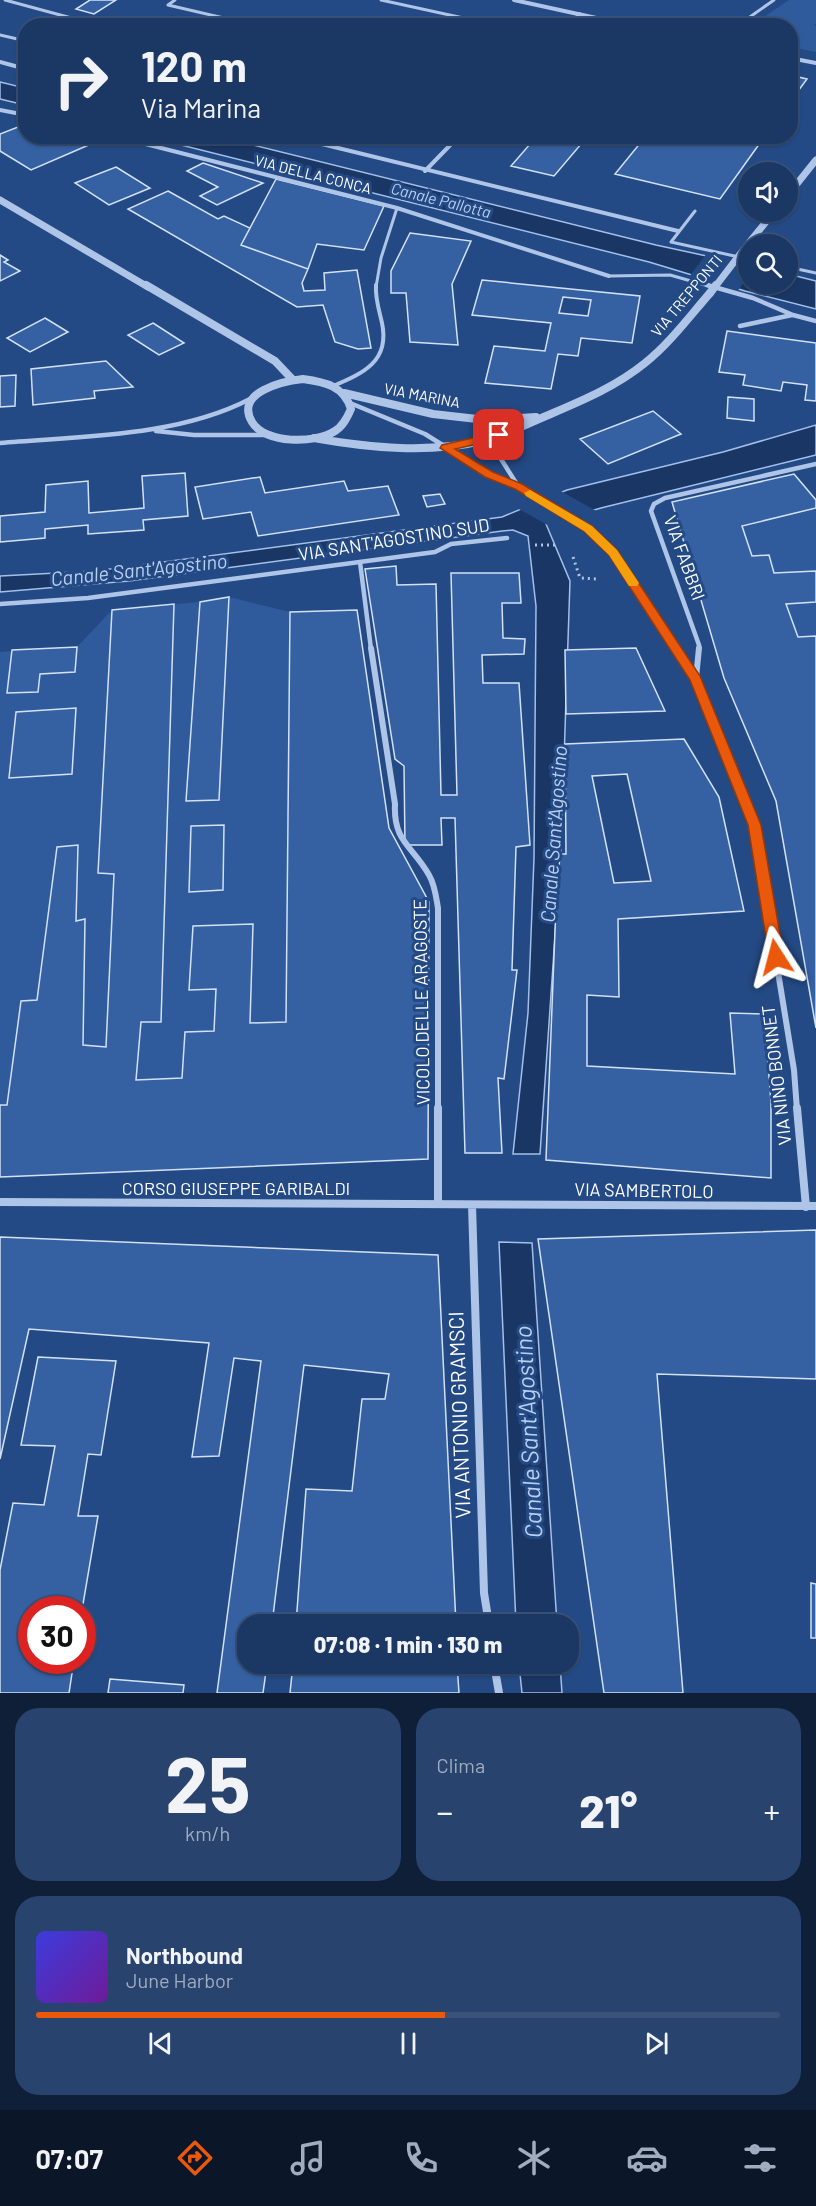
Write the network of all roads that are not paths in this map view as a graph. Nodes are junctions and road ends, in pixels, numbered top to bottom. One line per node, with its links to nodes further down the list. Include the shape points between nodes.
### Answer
1 (5, 0): 7 (lane)
2 (175, 0): 8 (lane, via 168,5)
3 (381, 0): 9 (lane)
4 (514, 0): 6 (street)
5 (774, 0): 12 (street)
6 (580, 14): 10 (street); 11 (street)
7 (71, 18)
8 (224, 18)
9 (463, 18)
10 (576, 18)
11 (598, 18)
12 (748, 18)
13 (0, 35): 14 (lane)
14 (18, 39)
15 (798, 60): 17 (street)
16 (0, 62): 18 (street)
17 (816, 63)
18 (18, 67)
19 (0, 110): 20 (street)
20 (18, 113)
21 (145, 144): 28 (street, VIA DELLA CONCA)
22 (320, 144): 25 (street, VIA DELLA CONCA)
23 (451, 144): 25 (street)
24 (816, 160): 26 (street)
25 (424, 171): 31 (street, VIA DELLA CONCA)
26 (798, 182)
27 (0, 200): 39 (street, via 241,341)
28 (397, 208): 35 (street, VIA DELLA CONCA); 40 (lane, via 378,266 376,292 384,340 381,356 357,376)
29 (695, 211): 31 (street)
30 (766, 222): 44 (street, VIA TREPPONTI, bridge, via 680,330 644,364 596,394)
31 (678, 231): 32 (street, via 671,242)
32 (738, 257)
33 (798, 269): 34 (street)
34 (816, 273)
35 (609, 276): 36 (street, VIA DELLA CONCA, via 670,275 753,298)
36 (793, 315): 37 (street, VIA DELLA CONCA); 38 (street)
37 (816, 321)
38 (741, 326)
39 (293, 380): 40 (street); 42 (street, via 268,387)
40 (333, 386): 41 (street)
41 (344, 393): 43 (street); 44 (street, VIA MARINA, via 391,405 486,420)
42 (254, 397): 45 (street, via 229,410); 47 (street, via 249,407 250,418)
43 (350, 402): 48 (street, via 344,424); 50 (street, VIA NINO BONNET, via 425,434)
44 (546, 416): 46 (street)
45 (150, 430): 47 (street, via 194,435); 49 (street)
46 (513, 430): 50 (street); 52 (street, VIA NINO BONNET, via 505,438 501,459)
47 (269, 435): 48 (street, via 291,440)
48 (314, 438): 50 (street, via 386,447)
49 (0, 443)
50 (446, 448): 52 (street, VIA NINO BONNET)
51 (816, 464): 56 (street, VIA FABBRI, via 664,498 654,504 651,511 699,645)
52 (519, 487): 56 (street, VIA NINO BONNET, via 588,529 613,552)
53 (507, 538): 54 (street, VIA SANT'AGOSTINO SUD, via 451,544 435,552)
54 (360, 562): 55 (street, VIA SANT'AGOSTINO SUD, via 88,598); 58 (street, VICOLO DELLE ARAGOSTE, via 395,804 394,821 400,839 429,875 438,908)
55 (0, 604)
56 (696, 679): 61 (street, VIA NINO BONNET, via 754,825 794,1070)
57 (0, 1202): 58 (street, CORSO GIUSEPPE GARIBALDI)
58 (438, 1204): 59 (street, CORSO GIUSEPPE GARIBALDI)
59 (472, 1205): 61 (street, VIA SAMBERTOLO); 62 (street, VIA ANTONIO GRAMSCI)
60 (816, 1206): 61 (street, VIA SAMBERTOLO)
61 (806, 1207)
62 (487, 1614)
63 (496, 1674): 64 (street)
64 (499, 1693)

